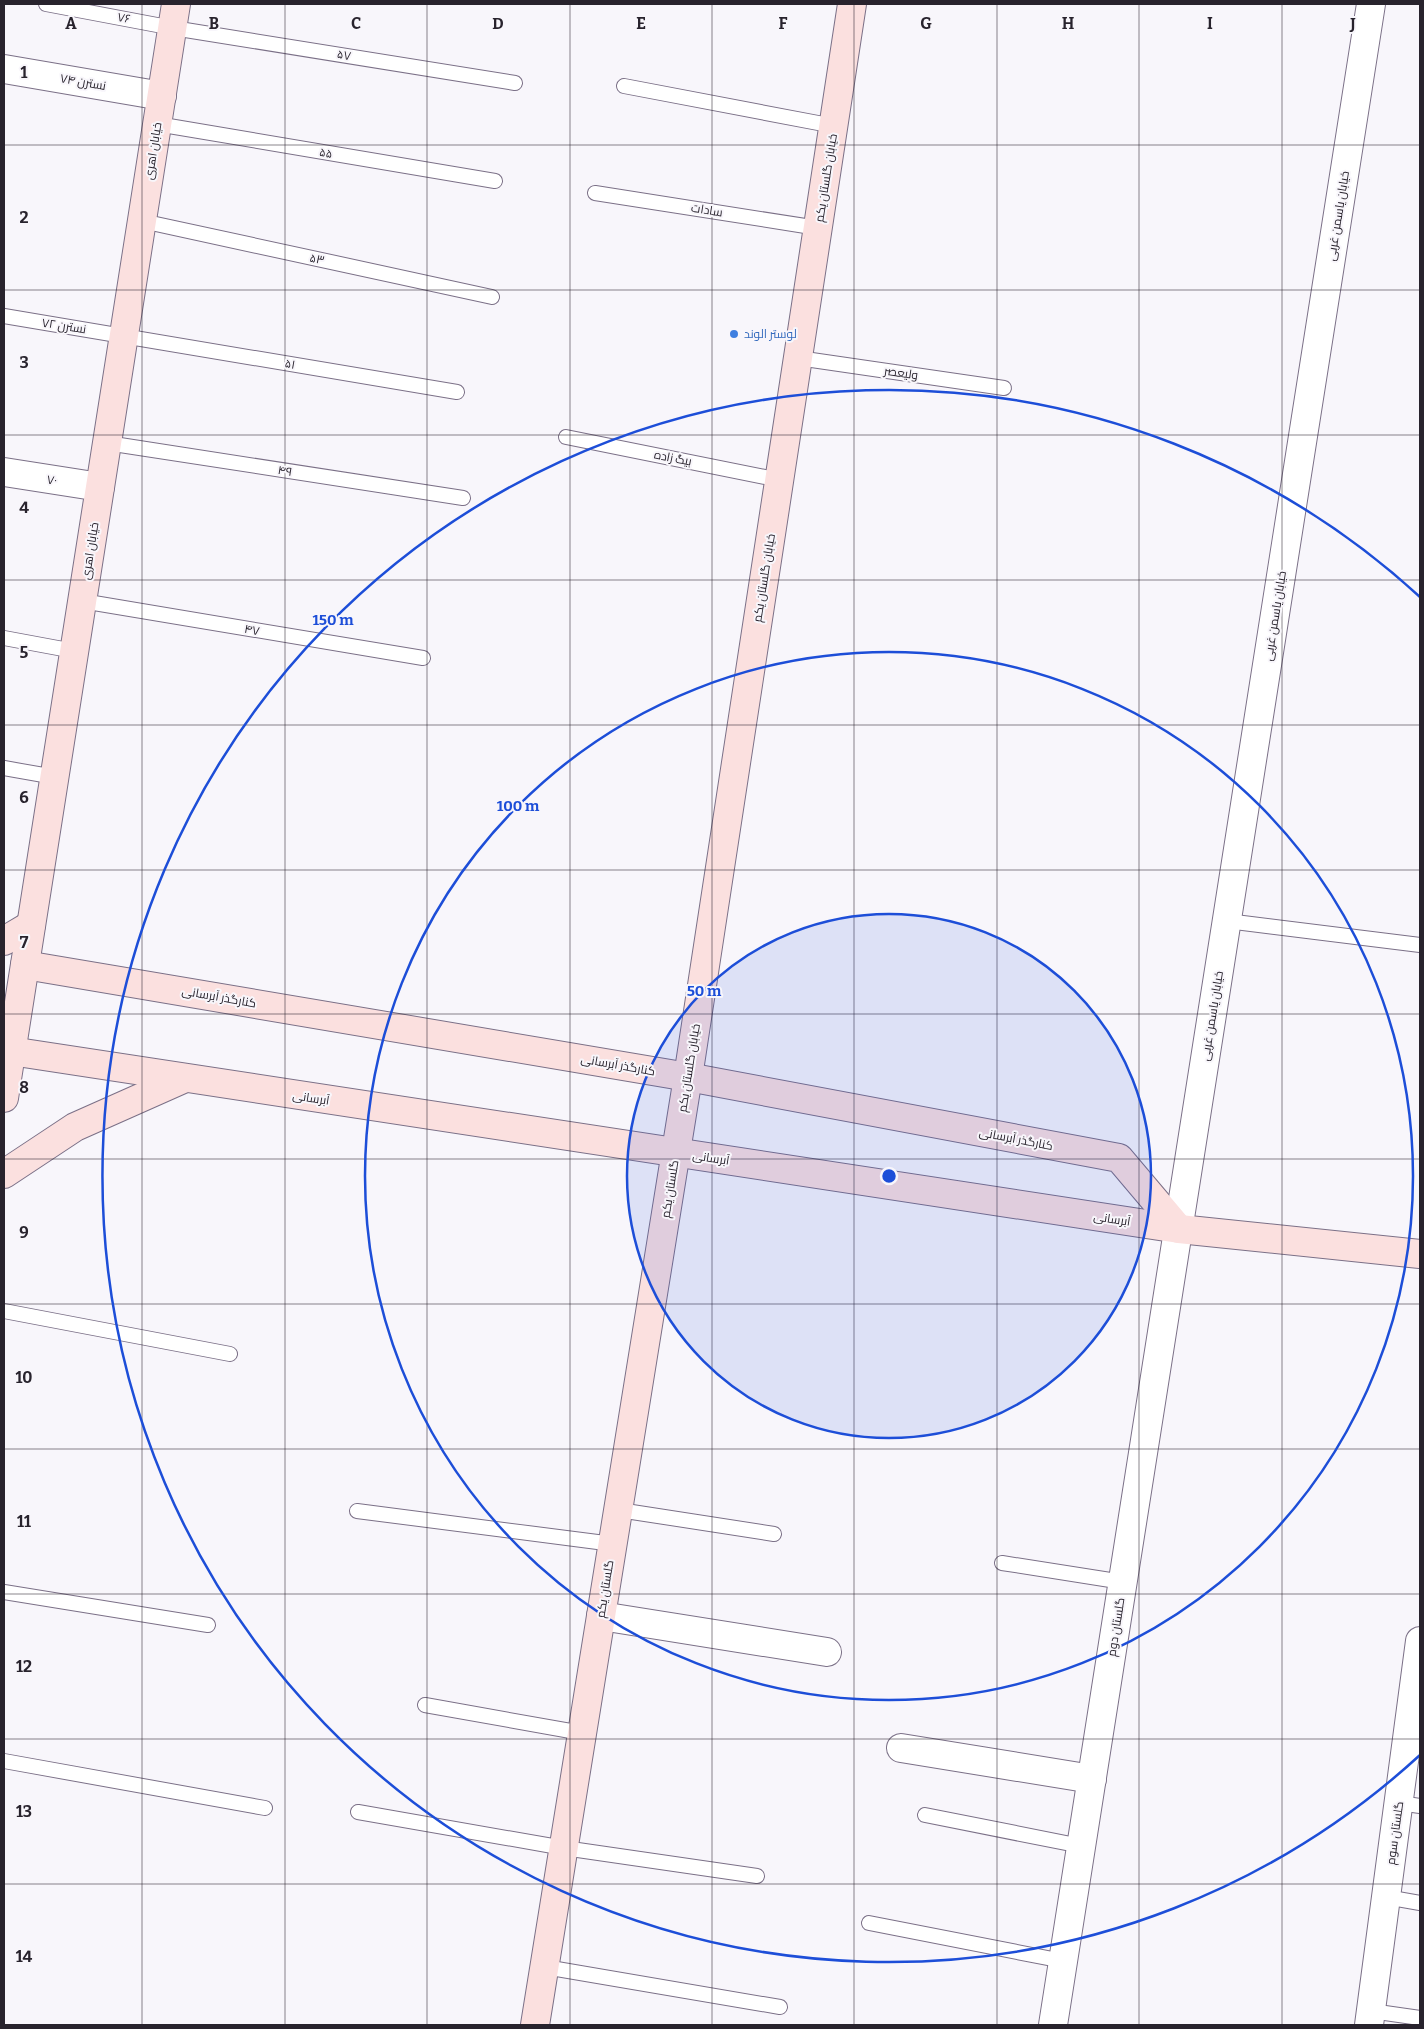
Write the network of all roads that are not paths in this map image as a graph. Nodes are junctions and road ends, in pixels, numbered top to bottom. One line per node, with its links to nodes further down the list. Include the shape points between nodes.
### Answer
1 (46, 4): 4 (lane, ۷۶)
2 (852, 4): 10 (street, خیابان گلستان یکم)
3 (1371, 4): 33 (street, خیابان یاسمن غربی)
4 (174, 16): 6 (lane, ۵۷); 8 (street, خیابان اهری)
5 (4, 69): 8 (street, نسترن ۷۴)
6 (515, 83)
7 (624, 86): 10 (lane)
8 (162, 96): 9 (street, خیابان اهری)
9 (157, 124): 11 (lane, ۵۵); 13 (street, خیابان اهری)
10 (834, 126): 14 (street, خیابان گلستان یکم)
11 (495, 181)
12 (595, 193): 14 (lane, سادات)
13 (142, 221): 15 (lane, ۵۳); 17 (street, خیابان اهری)
14 (818, 228): 18 (street, خیابان گلستان یکم)
15 (492, 297)
16 (4, 316): 17 (lane, نسترن ۷۲)
17 (124, 336): 20 (lane, ۵۱); 22 (street, خیابان اهری)
18 (798, 358): 19 (lane, ولیعصر); 24 (street, خیابان گلستان یکم)
19 (1004, 388)
20 (457, 392)
21 (566, 437): 24 (lane, بیگ زاده)
22 (107, 443): 25 (street, خیابان اهری); 26 (lane, ۴۹)
23 (4, 472): 25 (street, ۷۰)
24 (780, 480): 39 (street, خیابان گلستان یکم)
25 (100, 487): 27 (street, خیابان اهری)
26 (464, 498)
27 (82, 601): 29 (street, خیابان اهری); 30 (lane, ۴۷)
28 (4, 638): 29 (lane)
29 (74, 650): 32 (street, خیابان اهری)
30 (422, 658)
31 (4, 768): 32 (lane)
32 (55, 777): 34 (street, خیابان اهری)
33 (1227, 921): 36 (lane); 44 (street, خیابان یاسمن غربی)
34 (31, 925): 35 (street); 37 (street, خیابان اهری)
35 (4, 942)
36 (1420, 945)
37 (25, 965): 38 (street, خیابان اهری); 39 (street, کنارگذر آبرسانی)
38 (7, 1052): 40 (street, آبرسانی); 41 (street, خیابان اهری)
39 (688, 1077): 42 (street, خیابان گلستان یکم); 44 (street, کنارگذر آبرسانی, via 1119,1158)
40 (183, 1079): 42 (street, آبرسانی); 43 (street, via 75,1127)
41 (4, 1098)
42 (676, 1153): 44 (street, آبرسانی); 48 (street, گلستان یکم)
43 (4, 1174)
44 (1179, 1229): 45 (street, آبرسانی); 53 (street, گلستان دوم)
45 (1420, 1254)
46 (4, 1311): 47 (lane)
47 (230, 1354)
48 (618, 1510): 50 (lane); 51 (street, گلستان یکم)
49 (357, 1511): 51 (lane)
50 (774, 1534)
51 (613, 1544): 55 (street, گلستان یکم)
52 (1002, 1563): 53 (lane)
53 (1123, 1582): 64 (street, گلستان دوم)
54 (4, 1592): 56 (lane)
55 (601, 1616): 58 (street); 61 (street, گلستان یکم)
56 (208, 1625)
57 (1420, 1641): 59 (street, گلستان سوم)
58 (827, 1652)
59 (1416, 1704): 65 (street, گلستان سوم)
60 (425, 1705): 61 (lane)
61 (582, 1733): 70 (street, گلستان یکم)
62 (901, 1748): 64 (street)
63 (4, 1760): 66 (lane)
64 (1092, 1779): 69 (street, گلستان دوم)
65 (1409, 1805): 72 (street, گلستان سوم)
66 (265, 1808)
67 (358, 1812): 70 (lane)
68 (925, 1815): 69 (lane)
69 (1081, 1846): 75 (street, گلستان دوم)
70 (564, 1848): 71 (lane); 76 (street, گلستان یکم)
71 (757, 1876)
72 (1386, 1897): 73 (lane); 78 (street, گلستان سوم)
73 (1420, 1903)
74 (869, 1923): 75 (lane)
75 (1063, 1961): 81 (street, گلستان دوم)
76 (545, 1966): 77 (lane); 80 (street, گلستان یکم)
77 (780, 2007)
78 (1370, 2018): 79 (lane)
79 (1420, 2018)
80 (535, 2025)
81 (1053, 2025)

